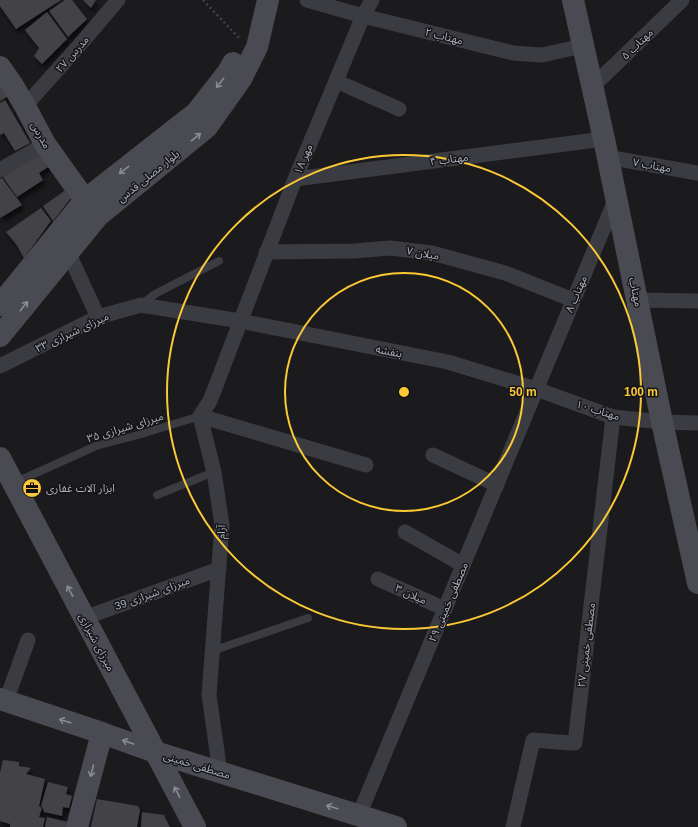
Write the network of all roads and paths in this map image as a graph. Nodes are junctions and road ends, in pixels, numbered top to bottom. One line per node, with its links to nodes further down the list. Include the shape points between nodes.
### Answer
1 (118, 0): 14 (street, مدرس ۲۷)
2 (203, 0): 9 (path)
3 (267, 0): 9 (main road, بلوار مصلی قدس); 23 (main road, بلوار مصلی قدس, one-way to 3, via 98,216 208,127 241,79 257,47)
4 (306, 0): 8 (street, مهتاب ۲)
5 (372, 0): 8 (street, مهر ۱۸)
6 (573, 0): 10 (main road, مهتاب)
7 (682, 0): 13 (street, مهتاب ۵)
8 (363, 16): 10 (street, مهتاب ۲, via 513,53 542,55); 12 (street, مهر ۱۸)
9 (244, 42): 22 (main road, بلوار مصلی قدس, one-way to 22, via 228,72 196,113)
10 (583, 46): 13 (main road, مهتاب)
11 (0, 67): 14 (main road, مدرس)
12 (336, 81): 15 (street); 20 (street, مهر ۱۸)
13 (592, 87): 17 (main road, مهتاب)
14 (24, 106): 16 (main road, مدرس)
15 (399, 109)
16 (45, 144): 18 (street); 22 (main road, مدرس)
17 (606, 148): 19 (street, مهتاب ۷); 20 (street, مهتاب ۴); 21 (main road, مهتاب)
18 (0, 170)
19 (698, 173)
20 (295, 179): 24 (street, مهر ۱۸)
21 (616, 198): 26 (street, مهتاب ۸); 27 (main road, مهتاب)
22 (85, 200): 29 (main road, بلوار مصلی قدس)
23 (68, 252): 31 (street); 33 (main road, بلوار مصلی قدس, one-way to 23)
24 (266, 252): 26 (street, میلان ۷, via 390,248 432,253 505,273); 32 (street, مهر ۱۸)
25 (218, 261): 30 (lane, via 154,294)
26 (573, 300): 35 (street, مهتاب ۸)
27 (637, 300): 28 (street); 38 (main road, مهتاب)
28 (698, 301)
29 (0, 305)
30 (141, 305): 31 (street, میرزای شیرازی ۳۳); 32 (street, میرزای شیرازی ۳۳)
31 (98, 317): 34 (street, میرزای شیرازی ۳۳)
32 (240, 320): 35 (street, بنفشه, via 448,362); 36 (street, مهر ۱۸, via 210,400)
33 (0, 336)
34 (0, 366)
35 (536, 389): 37 (street, مهتاب ۱۰); 45 (street, مصطفی خمینی ۲۹)
36 (200, 416): 42 (street); 43 (street, آرام); 44 (lane, میرزای شیرازی ۳۵, via 96,446)
37 (612, 417): 38 (street, مهتاب ۱۰); 66 (street, مصطفی خمینی ۲۷, via 574,742 533,740)
38 (662, 422): 39 (street, مهتاب ۱۰); 47 (main road, مهتاب)
39 (698, 423)
40 (434, 455): 45 (street)
41 (0, 458): 44 (main road, میرزای شیرازی)
42 (366, 465)
43 (214, 472): 46 (lane); 50 (street, آرام, via 222,526)
44 (14, 483): 54 (main road, میرزای شیرازی, one-way to 44)
45 (496, 485): 49 (street, مصطفی خمینی ۲۹)
46 (157, 496)
47 (691, 522): 52 (main road, مهتاب)
48 (405, 532): 49 (street)
49 (463, 565): 53 (street, مصطفی خمینی ۲۹)
50 (219, 569): 54 (street, میرزای شیرازی 39); 57 (street, آرام)
51 (378, 579): 53 (street, میلان ۳)
52 (698, 583)
53 (445, 609): 62 (street, مصطفی خمینی ۲۹)
54 (84, 618): 60 (main road, میرزای شیرازی)
55 (308, 618): 57 (lane)
56 (28, 640): 58 (street)
57 (212, 651): 61 (street, آرام, via 209,695)
58 (3, 700): 59 (main road, مصطفی خمینی, one-way to 58)
59 (102, 733): 60 (main road, مصطفی خمینی, one-way to 59); 63 (main road, one-way to 63)
60 (155, 752): 61 (main road, مصطفی خمینی); 64 (main road, میرزای شیرازی, one-way to 60)
61 (220, 772): 62 (main road, مصطفی خمینی, one-way to 61)
62 (359, 815): 65 (main road, مصطفی خمینی)
63 (77, 827)
64 (195, 827)
65 (396, 827)
66 (513, 827)

